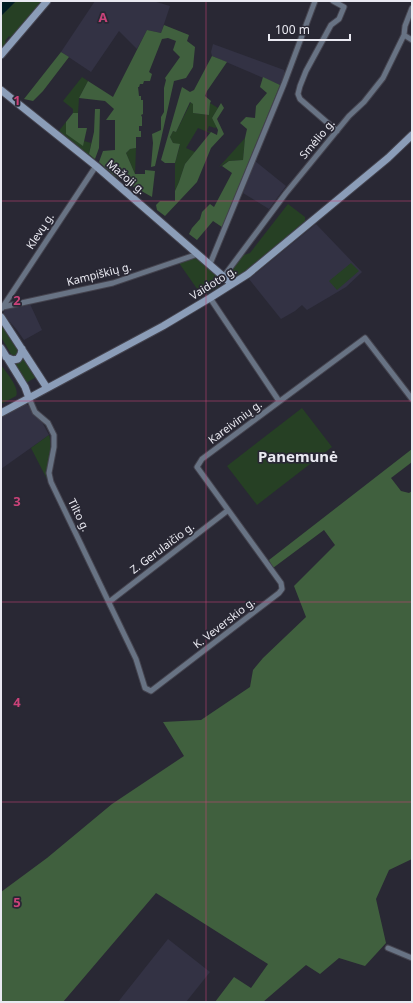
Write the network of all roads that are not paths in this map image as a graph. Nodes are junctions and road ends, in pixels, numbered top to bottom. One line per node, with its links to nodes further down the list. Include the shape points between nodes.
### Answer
1 (47, 1): 7 (main road)
2 (316, 1): 13 (street)
3 (333, 1): 9 (street, via 344,7 306,71 298,94 300,99)
4 (412, 8): 5 (street, Smėlio g.)
5 (404, 35): 6 (street); 9 (street, Smėlio g., via 383,78)
6 (412, 40)
7 (1, 55)
8 (1, 90): 11 (main road, Mažoji g.)
9 (337, 131): 14 (street, Smėlio g., via 286,193)
10 (412, 134): 15 (main road, Vaidoto g., via 388,158 248,274)
11 (96, 166): 12 (main road, Mažoji g.); 17 (street, Klevų g.)
12 (198, 254): 13 (main road, Mažoji g.); 17 (street, Kampiškių g., via 113,283)
13 (210, 264): 14 (main road, Mažoji g.)
14 (224, 276): 15 (main road, Mažoji g.)
15 (232, 284): 16 (main road, Vaidoto g.)
16 (210, 298): 22 (main road, Vaidoto g.); 25 (street, Kareivinių g.)
17 (2, 308)
18 (1, 317): 20 (main road)
19 (1, 348): 21 (main road, Tilto g.)
20 (22, 349): 21 (main road, via 18,359); 22 (main road)
21 (6, 357): 23 (main road, Tilto g.)
22 (47, 388): 23 (main road, Vaidoto g.)
23 (29, 398): 26 (main road, Vaidoto g.); 29 (street, Tilto g., via 36,412 52,429 55,441 50,468 51,482)
24 (412, 399): 25 (street, via 365,338)
25 (279, 402): 27 (street, Kareivinių g., via 202,459 197,467)
26 (1, 413)
27 (228, 511): 28 (street, Kareivinių g.); 29 (street, Z. Gerulaičio g.)
28 (264, 560): 30 (street, K. Veverskio g., via 281,583 282,589 279,593)
29 (109, 602): 30 (street, Tilto g., via 136,659 145,688)
30 (151, 691)
31 (388, 948): 32 (street)
32 (412, 958)

